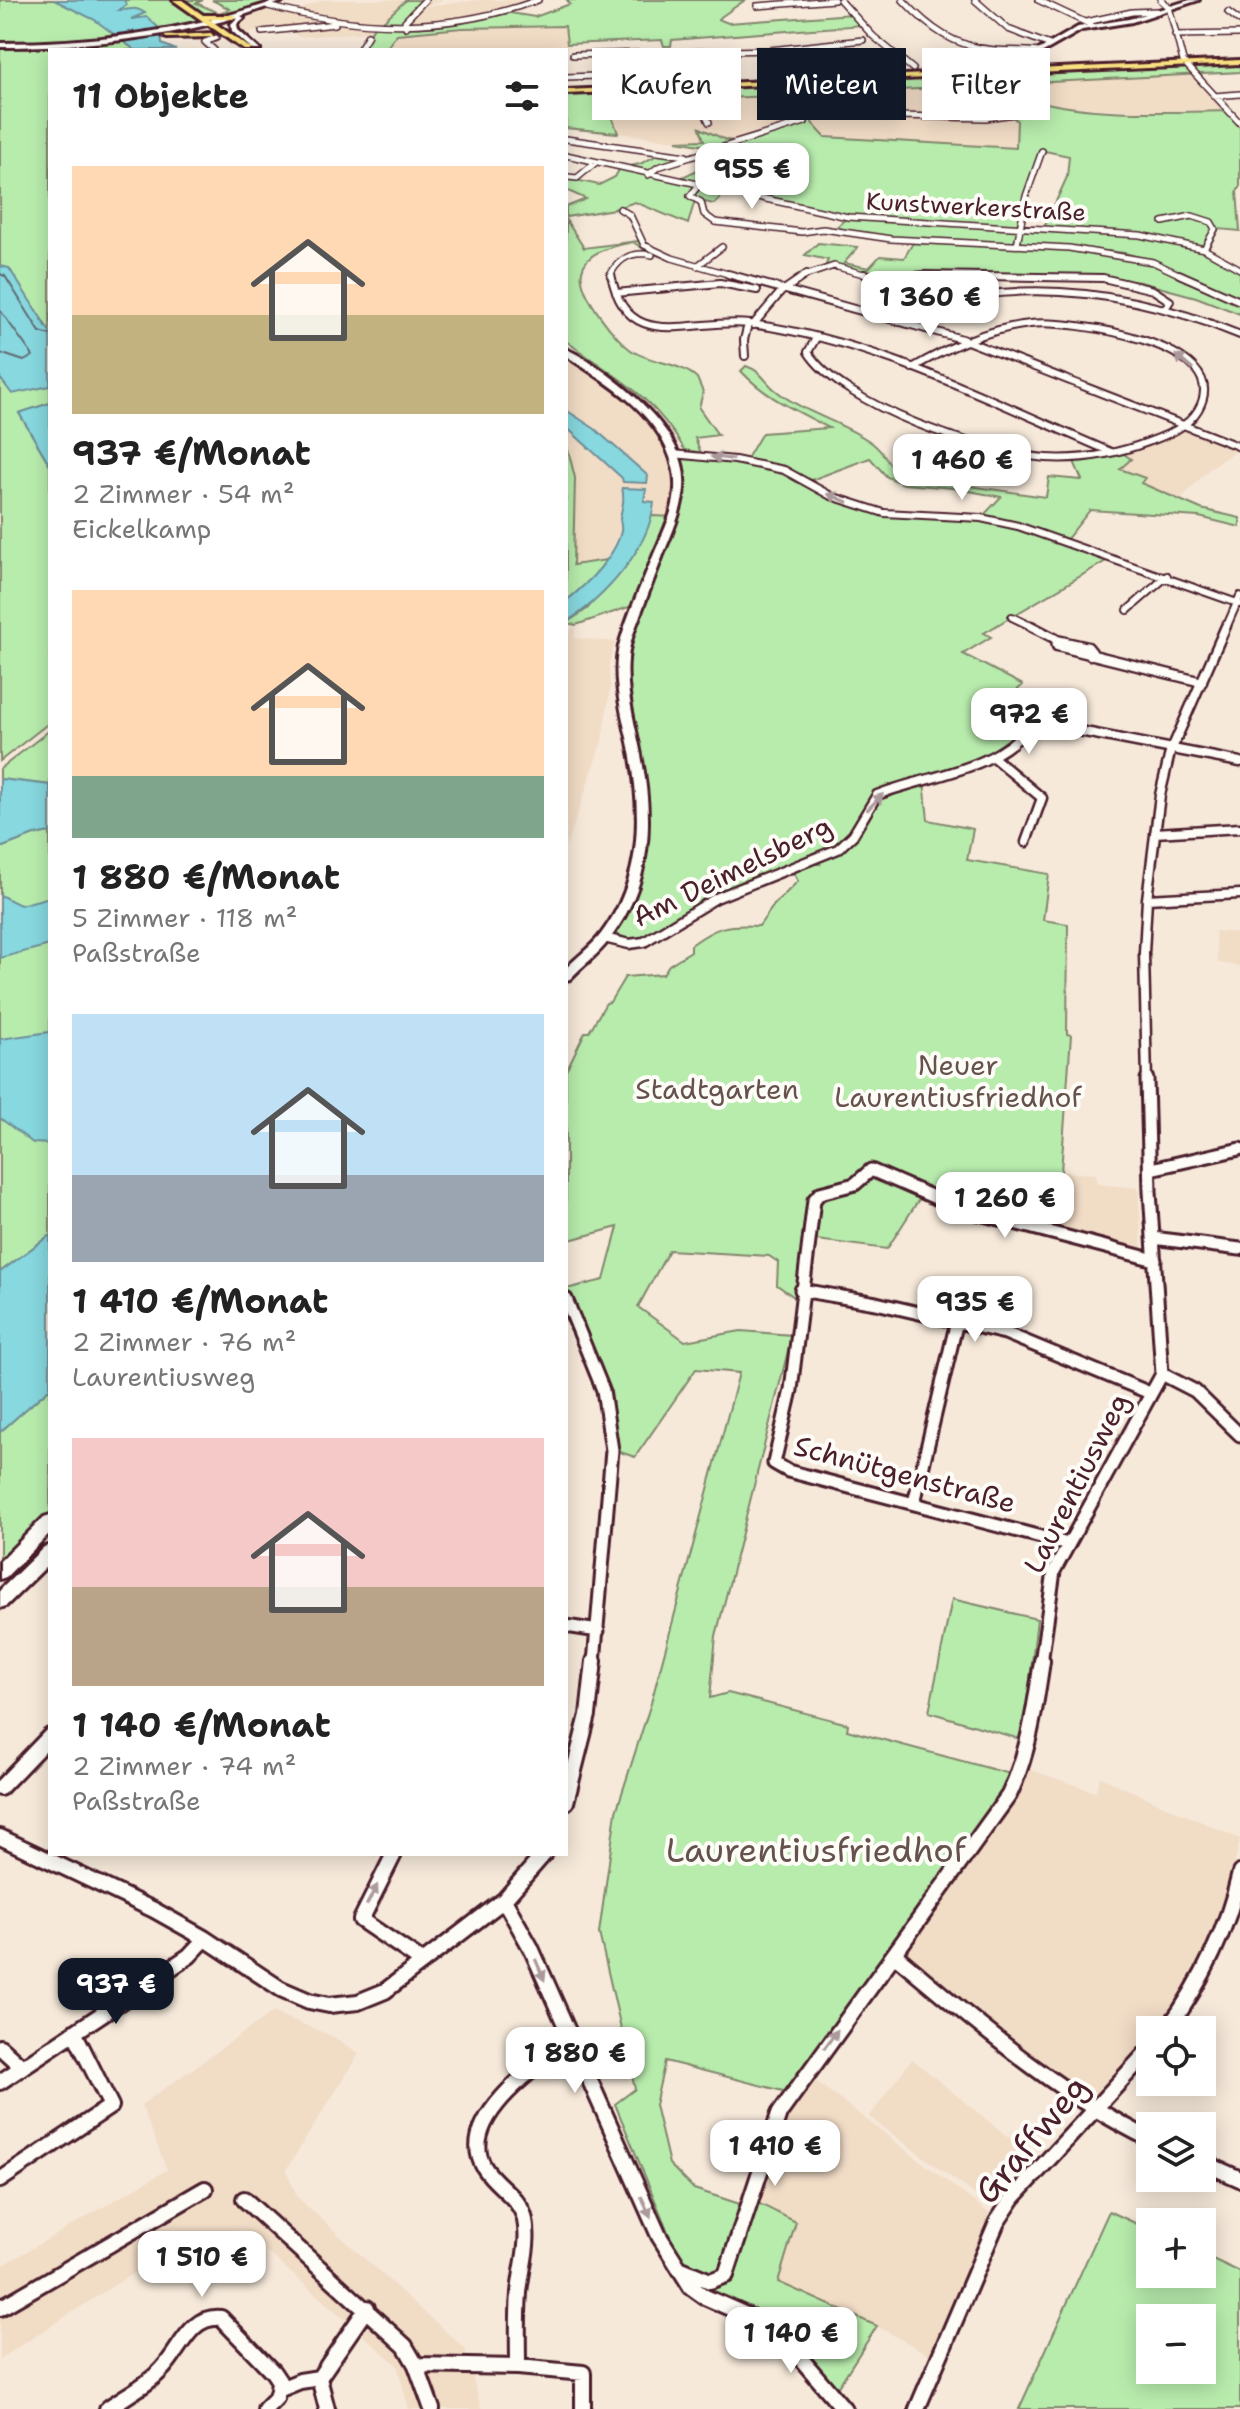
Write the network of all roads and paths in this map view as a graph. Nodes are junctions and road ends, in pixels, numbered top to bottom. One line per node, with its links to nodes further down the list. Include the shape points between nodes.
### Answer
1 (168, 0): 20 (main road)
2 (177, 0): 20 (main road)
3 (284, 0): 12 (main road)
4 (425, 0): 21 (street, via 405,21)
5 (538, 0): 21 (street, via 474,20)
6 (837, 0): 13 (street); 43 (street)
7 (903, 0): 36 (street, via 938,35)
8 (975, 0): 29 (street, via 1008,29)
9 (1038, 0): 19 (street)
10 (1161, 0): 14 (street)
11 (1196, 0): 14 (main road)
12 (268, 6): 16 (main road); 18 (street)
13 (757, 6)
14 (1169, 7): 19 (main road, via 1126,22); 26 (street)
15 (1228, 12): 17 (street)
16 (237, 17): 20 (main road); 20 (main road); 34 (main road, via 235,31)
17 (1240, 20)
18 (349, 22): 21 (street); 23 (street)
19 (1089, 24): 29 (main road)
20 (207, 27): 22 (main road); 22 (main road); 31 (street, via 205,42); 32 (main road); 33 (main road)
21 (406, 27)
22 (179, 32): 27 (main road); 30 (main road)
23 (262, 32)
24 (1240, 34): 26 (street)
25 (368, 35): 35 (street)
26 (1175, 35): 42 (street)
27 (167, 36): 30 (main road, via 73,47)
28 (863, 40): 38 (street)
29 (1050, 45): 37 (main road)
30 (0, 46)
31 (212, 48)
32 (233, 48)
33 (245, 48)
34 (255, 48)
35 (360, 48)
36 (978, 48)
37 (1045, 48)
38 (741, 51)
39 (573, 55): 40 (street)
40 (592, 55)
41 (1240, 64): 42 (main road)
42 (1188, 67): 44 (main road); 52 (street)
43 (913, 69)
44 (1050, 74)
45 (592, 76): 46 (street)
46 (568, 77)
47 (922, 79): 48 (main road)
48 (741, 88)
49 (592, 93): 50 (main road)
50 (568, 94)
51 (1240, 94): 52 (street)
52 (1214, 96): 54 (street)
53 (805, 122): 58 (street)
54 (1240, 123)
55 (568, 139): 58 (street)
56 (1042, 151): 68 (street)
57 (568, 156): 59 (street, Kunstwerkerstraße)
58 (689, 157): 62 (street)
59 (575, 158): 60 (street); 61 (street, Kunstwerkerstraße)
60 (568, 163)
61 (595, 163): 62 (street, Kunstwerkerstraße); 63 (street, via 577,178)
62 (648, 175): 64 (street, Kunstwerkerstraße)
63 (568, 177)
64 (699, 185): 66 (street, Kunstwerkerstraße); 69 (street, via 690,196 701,202 708,219 802,232)
65 (620, 209): 73 (street, via 630,215 644,245)
66 (817, 210): 68 (street, Kunstwerkerstraße, via 887,221); 69 (street, via 817,224)
67 (1163, 222): 72 (street, via 1192,216 1211,222 1215,229)
68 (1018, 226): 70 (street); 72 (street, Kunstwerkerstraße, via 1134,234)
69 (823, 229): 70 (street, via 891,239)
70 (1017, 245): 79 (street, via 1148,260)
71 (722, 247): 74 (street)
72 (1204, 249): 75 (street, Kunstwerkerstraße)
73 (689, 264): 74 (street); 77 (street, via 642,252 629,256 611,270)
74 (697, 266): 76 (street)
75 (1240, 269)
76 (785, 291): 78 (street); 80 (street, via 818,268 884,279 1025,275 1139,284 1163,294 1170,301); 81 (street)
77 (616, 293): 78 (street, via 720,283); 82 (street, via 626,314 645,325)
78 (778, 296): 82 (street)
79 (1240, 301)
80 (1166, 307): 81 (street, via 1102,295 1012,291 943,302); 83 (street)
81 (900, 322): 85 (street)
82 (751, 325): 84 (street); 87 (street, via 744,340)
83 (1240, 335)
84 (816, 338): 88 (street); 91 (street, via 808,352 826,373 923,425 1025,456 1069,458)
85 (962, 339): 88 (street); 89 (street); 89 (street, one-way to 85, via 1201,405 1201,382 1180,357 1141,338 1096,326 1050,323)
86 (568, 353): 92 (main road, via 635,401)
87 (745, 356)
88 (912, 368): 91 (street)
89 (1181, 425): 90 (street); 91 (street)
90 (1240, 447)
91 (1111, 452)
92 (673, 454): 93 (street, one-way to 92, via 1046,534 981,518 872,510 770,466); 106 (main road, via 679,474 678,505 634,615 621,669 645,833 642,860)
93 (1167, 576): 94 (street); 95 (street)
94 (1239, 601): 97 (street, Laurentiusweg)
95 (1128, 610)
96 (1012, 617): 97 (street, via 1056,639 1057,646)
97 (1202, 682): 98 (street, Laurentiusweg)
98 (1173, 749): 99 (street, Am Deimelsberg, via 1033,722 1019,743); 100 (street, Am Deimelsberg); 102 (street, Laurentiusweg)
99 (994, 758): 103 (street, via 1042,798); 106 (street, Am Deimelsberg, one-way to 99, via 644,942 716,898 838,849 877,795)
100 (1240, 762)
101 (1240, 828): 102 (street)
102 (1155, 833): 105 (street, Laurentiusweg)
103 (1026, 842)
104 (1240, 894): 105 (street)
105 (1147, 899): 109 (street, Laurentiusweg)
106 (611, 940): 107 (main road)
107 (568, 974)
108 (1240, 1149): 109 (street)
109 (1151, 1169): 110 (street, Laurentiusweg)
110 (1153, 1238): 111 (street); 112 (street, Laurentiusweg)
111 (1240, 1249)
112 (1155, 1260): 113 (street, Schnütgenstraße, via 961,1209 871,1170 847,1188 816,1196); 116 (street, Laurentiusweg)
113 (801, 1290): 115 (street); 119 (street, Schnütgenstraße, via 791,1390 774,1463)
114 (568, 1304): 126 (street, via 603,1390 612,1450)
115 (957, 1321): 117 (street, via 1005,1333); 119 (street)
116 (1162, 1374): 117 (street, Laurentiusweg); 118 (street, via 1195,1391)
117 (1150, 1393): 121 (street, Laurentiusweg)
118 (1240, 1435)
119 (914, 1503): 121 (street, Schnütgenstraße)
120 (48, 1524): 123 (main road)
121 (1068, 1544): 136 (street, Laurentiusweg, via 1050,1583 1032,1730 1019,1776)
122 (48, 1554): 124 (main road)
123 (0, 1572)
124 (0, 1601)
125 (568, 1626): 126 (street)
126 (598, 1631): 129 (street, via 588,1715)
127 (48, 1738): 128 (street)
128 (0, 1788)
129 (568, 1794)
130 (0, 1837): 135 (street, via 120,1891)
131 (393, 1856): 137 (street, one-way to 131, via 361,1920)
132 (542, 1856): 134 (street)
133 (1240, 1873): 138 (street, via 1230,1917)
134 (504, 1900): 137 (street); 140 (street, one-way to 140, via 531,1948)
135 (205, 1939): 137 (street, via 296,1996 336,2006 371,1999); 139 (street, via 189,1956)
136 (895, 1955): 145 (street); 152 (street, Laurentiusweg, one-way to 136, via 710,2281 726,2275 779,2114)
137 (423, 1962)
138 (1177, 2016)
139 (74, 2032): 143 (street); 149 (street, via 111,2106)
140 (570, 2041): 152 (street, one-way to 152, via 659,2236); 156 (street, via 523,2078 485,2118 477,2142 481,2162 523,2211 526,2225)
141 (0, 2047): 143 (street)
142 (1136, 2063): 145 (street, Graffweg)
143 (22, 2067): 144 (street)
144 (0, 2082)
145 (1092, 2109): 146 (street); 165 (street, Graffweg, via 997,2222)
146 (1136, 2132)
147 (1216, 2168): 148 (street)
148 (1240, 2179)
149 (0, 2180)
150 (205, 2189): 153 (street)
151 (244, 2199): 154 (street)
152 (679, 2268): 164 (street, via 698,2293 784,2339)
153 (0, 2308)
154 (367, 2308): 155 (street, via 405,2346); 157 (street)
155 (416, 2365): 156 (street); 162 (street)
156 (518, 2367): 163 (street, via 583,2373)
157 (319, 2378): 158 (street); 161 (street)
158 (278, 2390): 159 (street, via 273,2372 221,2318 211,2317 194,2325 162,2370); 160 (street)
159 (107, 2409)
160 (265, 2409)
161 (327, 2409)
162 (432, 2409)
163 (583, 2409)
164 (844, 2409)
165 (917, 2409)

